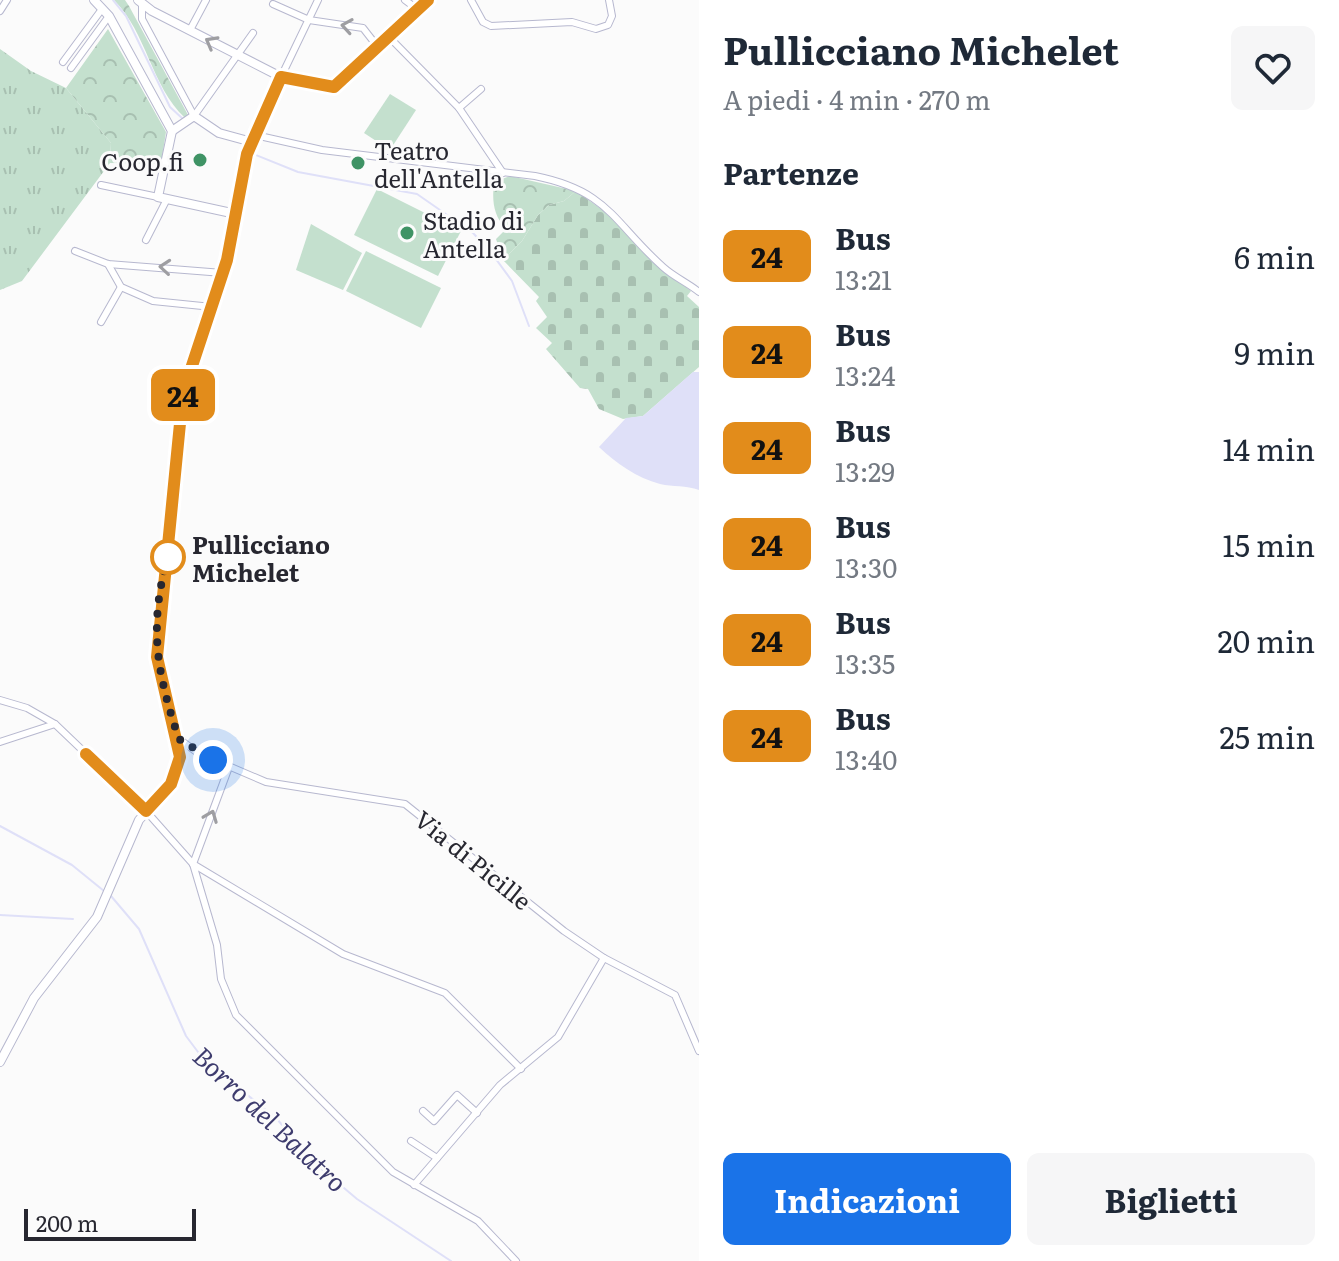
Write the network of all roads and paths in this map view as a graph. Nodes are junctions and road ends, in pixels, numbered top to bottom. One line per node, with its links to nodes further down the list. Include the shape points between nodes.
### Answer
1 (7, 0): 13 (street)
2 (94, 0): 11 (street)
3 (206, 0): 16 (street)
4 (318, 0): 15 (street)
5 (405, 0): 12 (street)
6 (428, 0): 12 (street)
7 (471, 0): 8 (street, via 491,26 572,22 596,29 608,25)
8 (609, 0)
9 (140, 2): 16 (street); 26 (street, via 142,19)
10 (273, 4): 15 (street)
11 (102, 9): 14 (street); 21 (street)
12 (417, 9): 18 (street)
13 (0, 11)
14 (109, 16): 22 (street); 27 (street)
15 (309, 20): 19 (street, one-way to 15, via 363,28); 23 (street)
16 (190, 30): 20 (street, one-way to 16)
17 (253, 33): 20 (street)
18 (388, 36): 19 (street); 25 (street)
19 (377, 46): 23 (street, via 334,87)
20 (235, 55): 23 (street); 26 (street)
21 (63, 62)
22 (71, 68)
23 (281, 77): 28 (street)
24 (481, 89): 25 (street)
25 (459, 108): 29 (street)
26 (194, 116): 27 (street); 28 (street, via 219,133)
27 (172, 131): 31 (street)
28 (254, 138): 29 (street); 32 (street)
29 (503, 173): 38 (street, via 549,179 584,191 621,220 664,268)
30 (101, 185): 31 (street)
31 (163, 198): 32 (street); 33 (street)
32 (236, 214): 36 (street)
33 (146, 240)
34 (75, 251): 35 (street)
35 (108, 264): 36 (street, one-way to 35); 37 (street)
36 (223, 273): 39 (street)
37 (121, 287): 39 (street, via 153,301); 40 (street)
38 (699, 292)
39 (212, 307): 43 (street, via 183,393 172,532 158,618 158,672)
40 (101, 322)
41 (0, 700): 42 (street)
42 (55, 724): 44 (street); 48 (street)
43 (179, 739): 45 (street); 46 (street, Via di Picille)
44 (0, 742)
45 (181, 753): 46 (street, Via di Picille); 48 (street, via 171,784)
46 (198, 753): 47 (street, Via di Picille)
47 (229, 767): 49 (street, one-way to 47); 50 (street, Via di Picille, via 280,786 405,804)
48 (146, 811): 49 (street); 52 (street, via 97,917 34,998)
49 (193, 864): 53 (street, via 343,954 439,989); 58 (street, via 221,979 236,1015 393,1172)
50 (604, 958): 51 (street, Via di Picille, via 675,995); 53 (street, via 558,1037)
51 (699, 1051)
52 (0, 1062)
53 (521, 1069): 55 (street)
54 (423, 1111): 55 (street, via 434,1121 457,1095)
55 (477, 1113): 57 (street)
56 (411, 1141): 57 (street)
57 (437, 1158): 58 (street)
58 (414, 1185): 59 (street, via 478,1221)
59 (516, 1261)

